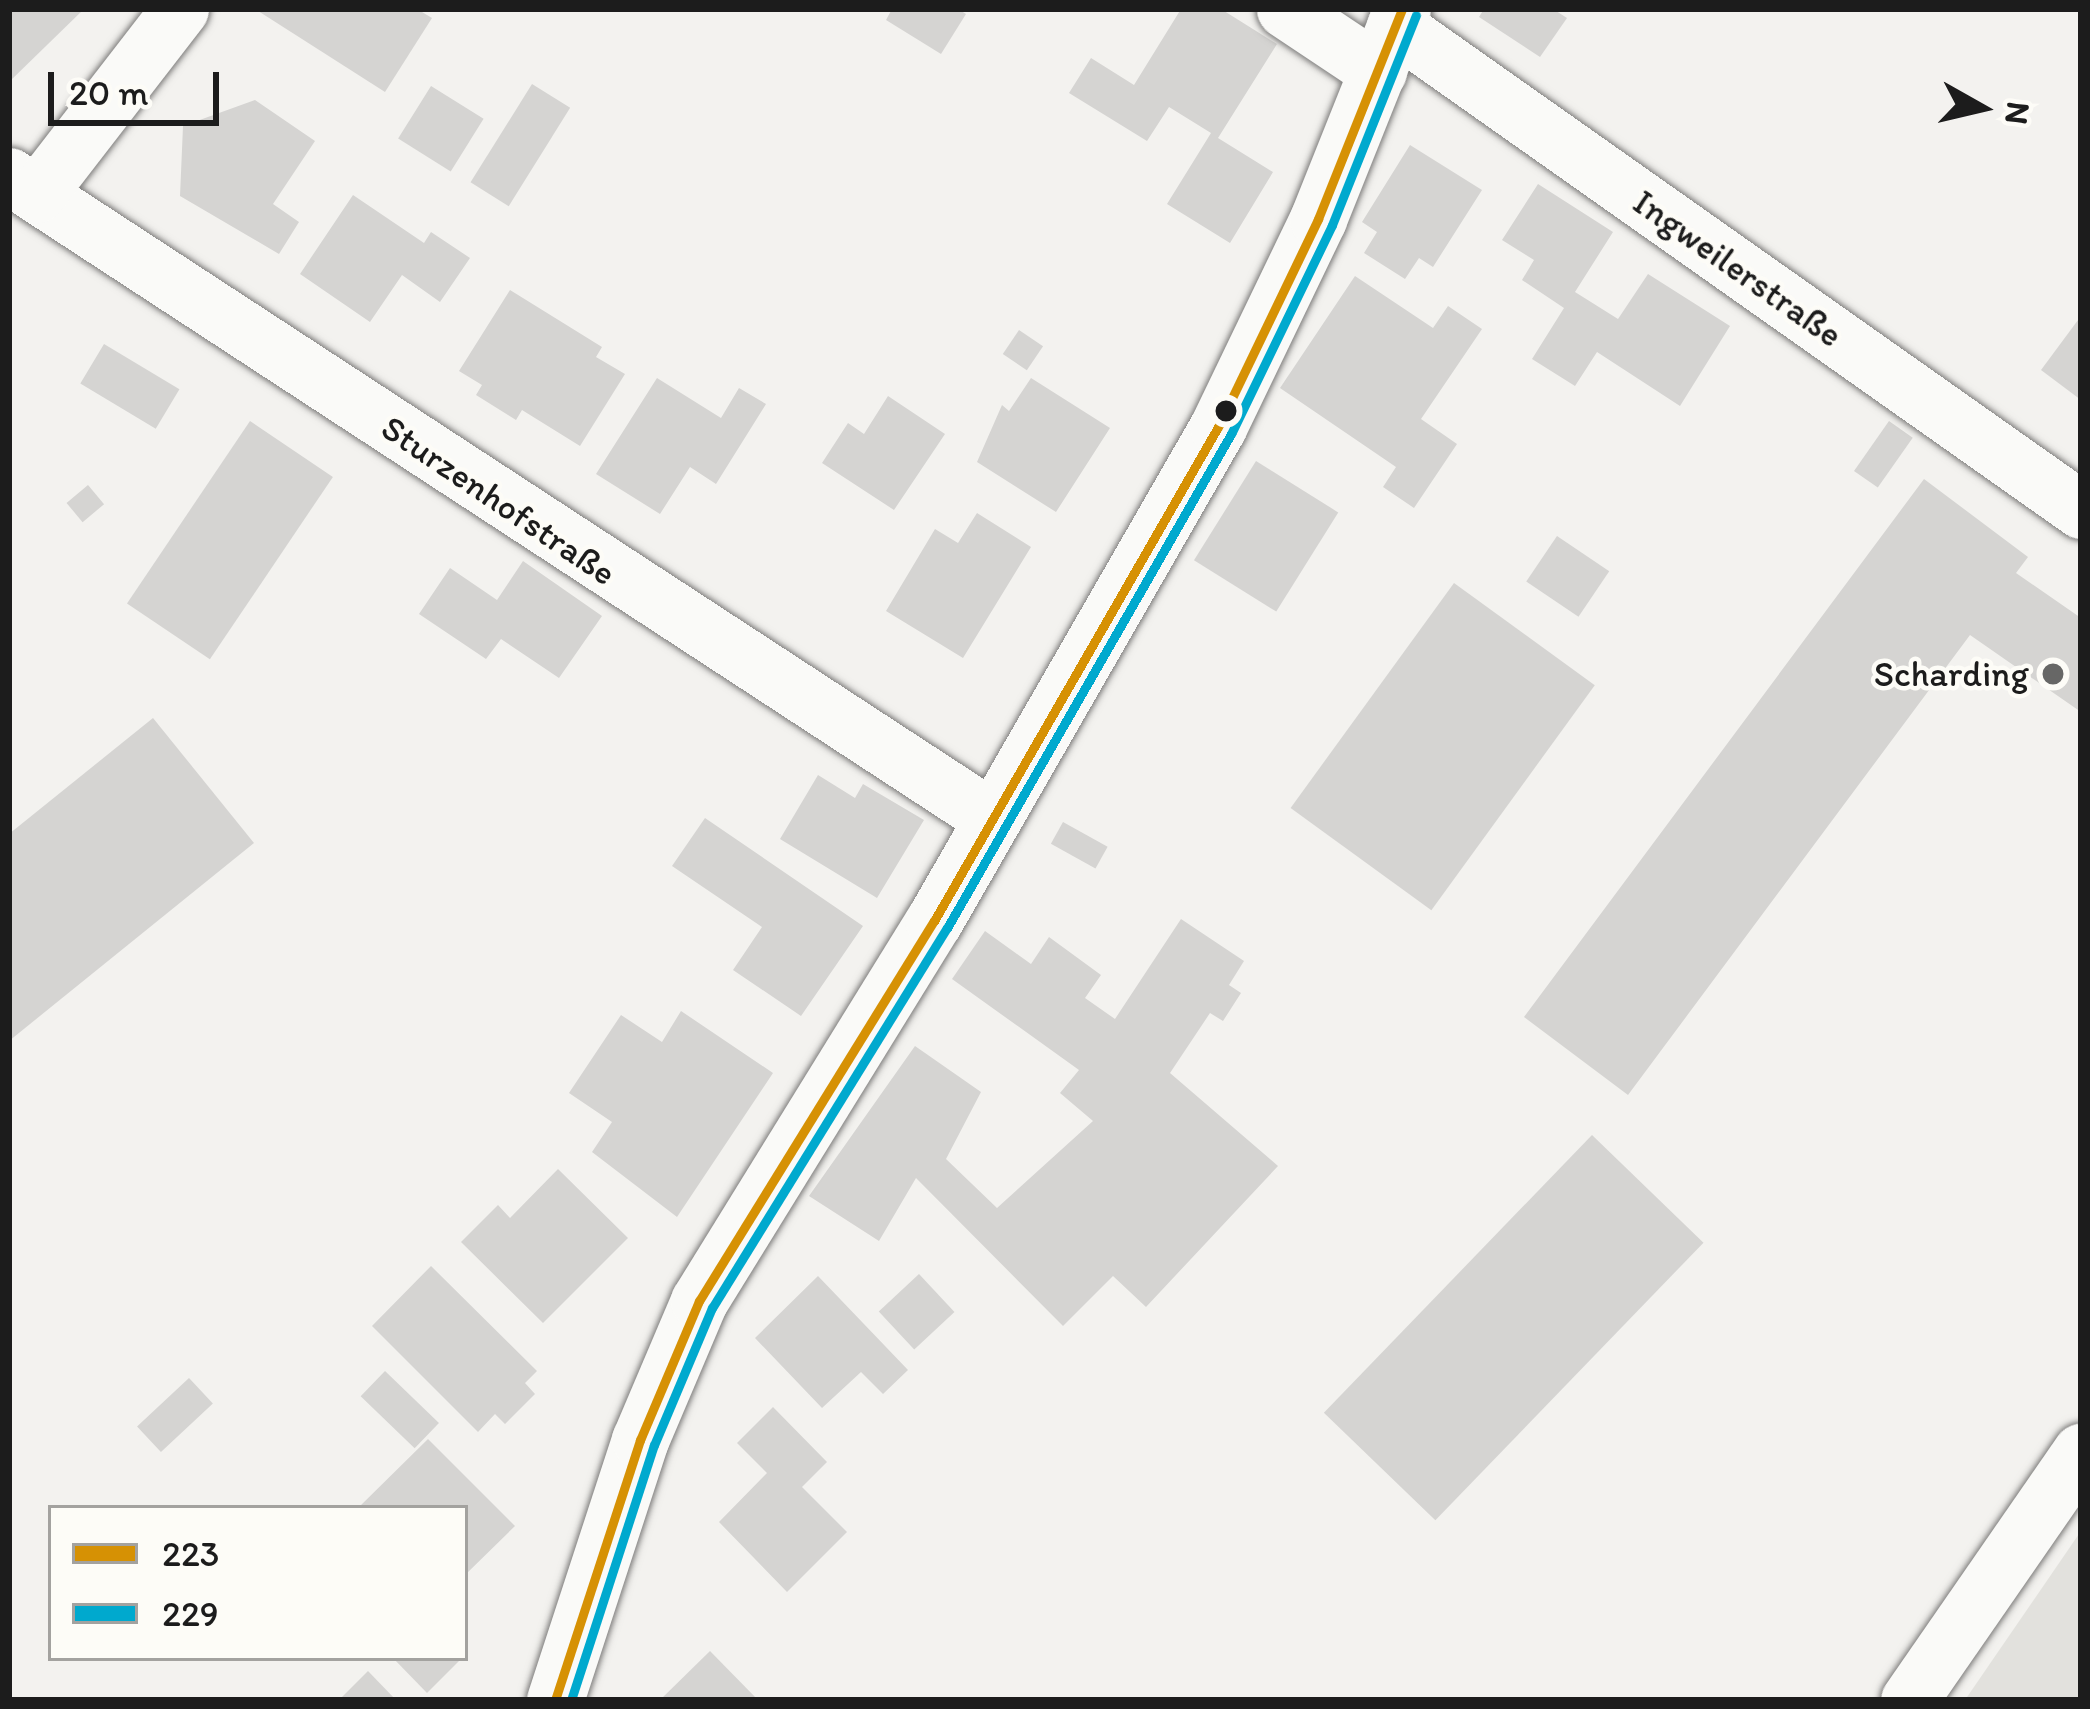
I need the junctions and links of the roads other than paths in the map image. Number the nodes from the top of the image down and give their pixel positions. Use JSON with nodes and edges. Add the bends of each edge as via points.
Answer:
{"nodes":[{"id":1,"x":180,"y":9,"type":"edge"},
{"id":2,"x":1285,"y":9,"type":"edge"},
{"id":3,"x":1392,"y":35,"type":"edge"},
{"id":4,"x":23,"y":185,"type":"edge"},
{"id":5,"x":2081,"y":510,"type":"edge"},
{"id":6,"x":993,"y":819,"type":"junction"},
{"id":7,"x":2081,"y":1452,"type":"edge"},
{"id":8,"x":555,"y":1700,"type":"edge"},
{"id":9,"x":1909,"y":1700,"type":"edge"}],
"edges":[{"from":1,"to":4,"type":"street"},
{"from":2,"to":3,"type":"street","name":"Ingweilerstraße"},
{"from":3,"to":5,"type":"street","name":"Ingweilerstraße"},
{"from":3,"to":6,"type":"street","via":[[1218,427]]},
{"from":4,"to":6,"type":"street","name":"Sturzenhofstraße"},
{"from":6,"to":8,"type":"street","via":[[699,1301],[640,1440]]},
{"from":7,"to":9,"type":"street"}]}
